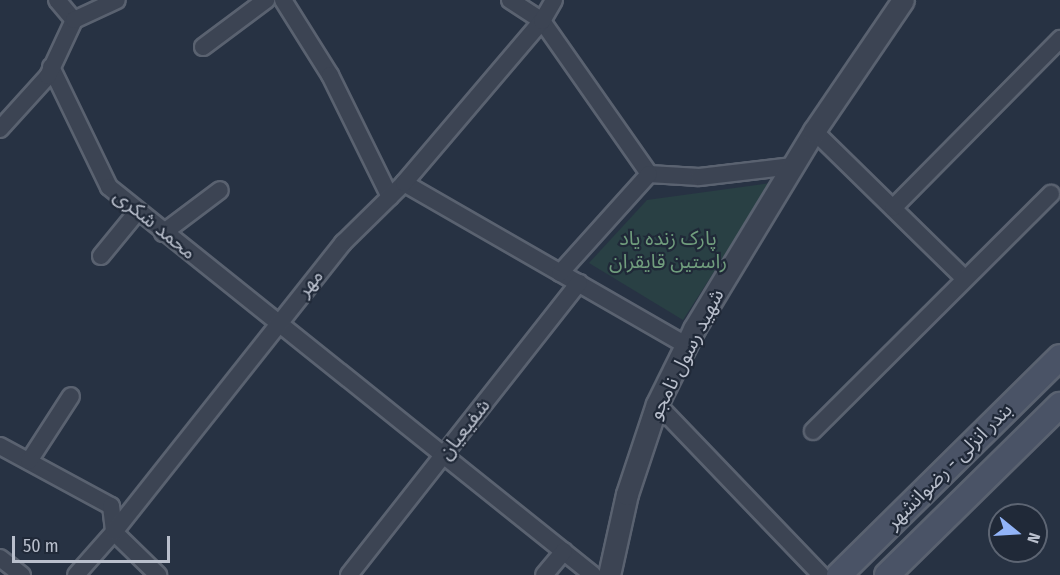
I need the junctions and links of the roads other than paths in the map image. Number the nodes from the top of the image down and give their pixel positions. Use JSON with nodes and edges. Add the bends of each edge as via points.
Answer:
{"nodes":[{"id":1,"x":57,"y":0,"type":"edge"},
{"id":2,"x":117,"y":0,"type":"edge"},
{"id":3,"x":266,"y":0,"type":"edge"},
{"id":4,"x":283,"y":0,"type":"edge"},
{"id":5,"x":510,"y":0,"type":"edge"},
{"id":6,"x":555,"y":0,"type":"edge"},
{"id":7,"x":903,"y":0,"type":"edge"},
{"id":8,"x":74,"y":20,"type":"junction"},
{"id":9,"x":542,"y":21,"type":"junction"},
{"id":10,"x":1060,"y":39,"type":"edge"},
{"id":11,"x":203,"y":47,"type":"dead end"},
{"id":12,"x":51,"y":67,"type":"junction"},
{"id":13,"x":0,"y":129,"type":"edge"},
{"id":14,"x":814,"y":131,"type":"junction"},
{"id":15,"x":793,"y":166,"type":"junction"},
{"id":16,"x":649,"y":174,"type":"junction"},
{"id":17,"x":404,"y":183,"type":"junction"},
{"id":18,"x":220,"y":190,"type":"dead end"},
{"id":19,"x":1051,"y":194,"type":"dead end"},
{"id":20,"x":390,"y":197,"type":"junction"},
{"id":21,"x":892,"y":208,"type":"junction"},
{"id":22,"x":138,"y":211,"type":"junction"},
{"id":23,"x":163,"y":233,"type":"junction"},
{"id":24,"x":101,"y":256,"type":"dead end"},
{"id":25,"x":560,"y":273,"type":"junction"},
{"id":26,"x":964,"y":278,"type":"junction"},
{"id":27,"x":579,"y":283,"type":"junction"},
{"id":28,"x":278,"y":321,"type":"junction"},
{"id":29,"x":686,"y":345,"type":"junction"},
{"id":30,"x":1060,"y":357,"type":"edge"},
{"id":31,"x":71,"y":396,"type":"dead end"},
{"id":32,"x":657,"y":404,"type":"junction"},
{"id":33,"x":1060,"y":405,"type":"edge"},
{"id":34,"x":813,"y":430,"type":"dead end"},
{"id":35,"x":0,"y":446,"type":"edge"},
{"id":36,"x":444,"y":454,"type":"junction"},
{"id":37,"x":29,"y":461,"type":"junction"},
{"id":38,"x":114,"y":532,"type":"junction"},
{"id":39,"x":564,"y":551,"type":"junction"},
{"id":40,"x":0,"y":558,"type":"edge"},
{"id":41,"x":22,"y":575,"type":"edge"},
{"id":42,"x":76,"y":575,"type":"edge"},
{"id":43,"x":158,"y":575,"type":"edge"},
{"id":44,"x":349,"y":575,"type":"edge"},
{"id":45,"x":544,"y":575,"type":"edge"},
{"id":46,"x":593,"y":575,"type":"edge"},
{"id":47,"x":609,"y":575,"type":"edge"},
{"id":48,"x":821,"y":575,"type":"edge"},
{"id":49,"x":839,"y":575,"type":"edge"},
{"id":50,"x":887,"y":575,"type":"edge"}],
"edges":[{"from":1,"to":8,"type":"street"},
{"from":2,"to":8,"type":"street"},
{"from":3,"to":11,"type":"street"},
{"from":4,"to":20,"type":"street","via":[[330,75]]},
{"from":5,"to":9,"type":"street"},
{"from":6,"to":9,"type":"street","name":"مهر"},
{"from":7,"to":14,"type":"street","name":"شهید رسول نامجو"},
{"from":8,"to":12,"type":"street"},
{"from":9,"to":16,"type":"street"},
{"from":9,"to":17,"type":"street","name":"مهر"},
{"from":10,"to":21,"type":"street"},
{"from":12,"to":13,"type":"street","via":[[48,76]]},
{"from":12,"to":22,"type":"street","name":"محمد شکری","via":[[109,187]]},
{"from":14,"to":15,"type":"street","name":"شهید رسول نامجو"},
{"from":14,"to":21,"type":"street"},
{"from":15,"to":16,"type":"street","via":[[699,177]]},
{"from":15,"to":29,"type":"street","name":"شهید رسول نامجو"},
{"from":16,"to":25,"type":"street"},
{"from":17,"to":20,"type":"street","name":"مهر"},
{"from":17,"to":25,"type":"street"},
{"from":18,"to":23,"type":"street"},
{"from":19,"to":26,"type":"street"},
{"from":20,"to":28,"type":"street","name":"مهر","via":[[343,243]]},
{"from":21,"to":26,"type":"street"},
{"from":22,"to":23,"type":"street","name":"محمد شکری"},
{"from":22,"to":24,"type":"street"},
{"from":23,"to":28,"type":"street","name":"محمد شکری"},
{"from":25,"to":27,"type":"street"},
{"from":26,"to":34,"type":"street"},
{"from":27,"to":29,"type":"street"},
{"from":27,"to":36,"type":"street","name":"شفیعیان"},
{"from":28,"to":36,"type":"street","name":"محمد شکری"},
{"from":28,"to":38,"type":"street","name":"مهر"},
{"from":29,"to":32,"type":"street","name":"شهید رسول نامجو"},
{"from":30,"to":49,"type":"main road","name":"بندر انزلی - رضوانشهر"},
{"from":31,"to":37,"type":"street"},
{"from":32,"to":47,"type":"street","name":"شهید رسول نامجو","via":[[627,494]]},
{"from":32,"to":48,"type":"street"},
{"from":33,"to":50,"type":"main road","name":"بندر انزلی - رضوانشهر"},
{"from":35,"to":37,"type":"street"},
{"from":36,"to":39,"type":"street","name":"محمد شکری"},
{"from":36,"to":44,"type":"street","name":"شفیعیان"},
{"from":37,"to":38,"type":"street","via":[[111,506]]},
{"from":38,"to":42,"type":"street","name":"مهر"},
{"from":38,"to":43,"type":"street"},
{"from":39,"to":45,"type":"street"},
{"from":39,"to":46,"type":"street","name":"محمد شکری"},
{"from":40,"to":41,"type":"street"}]}
